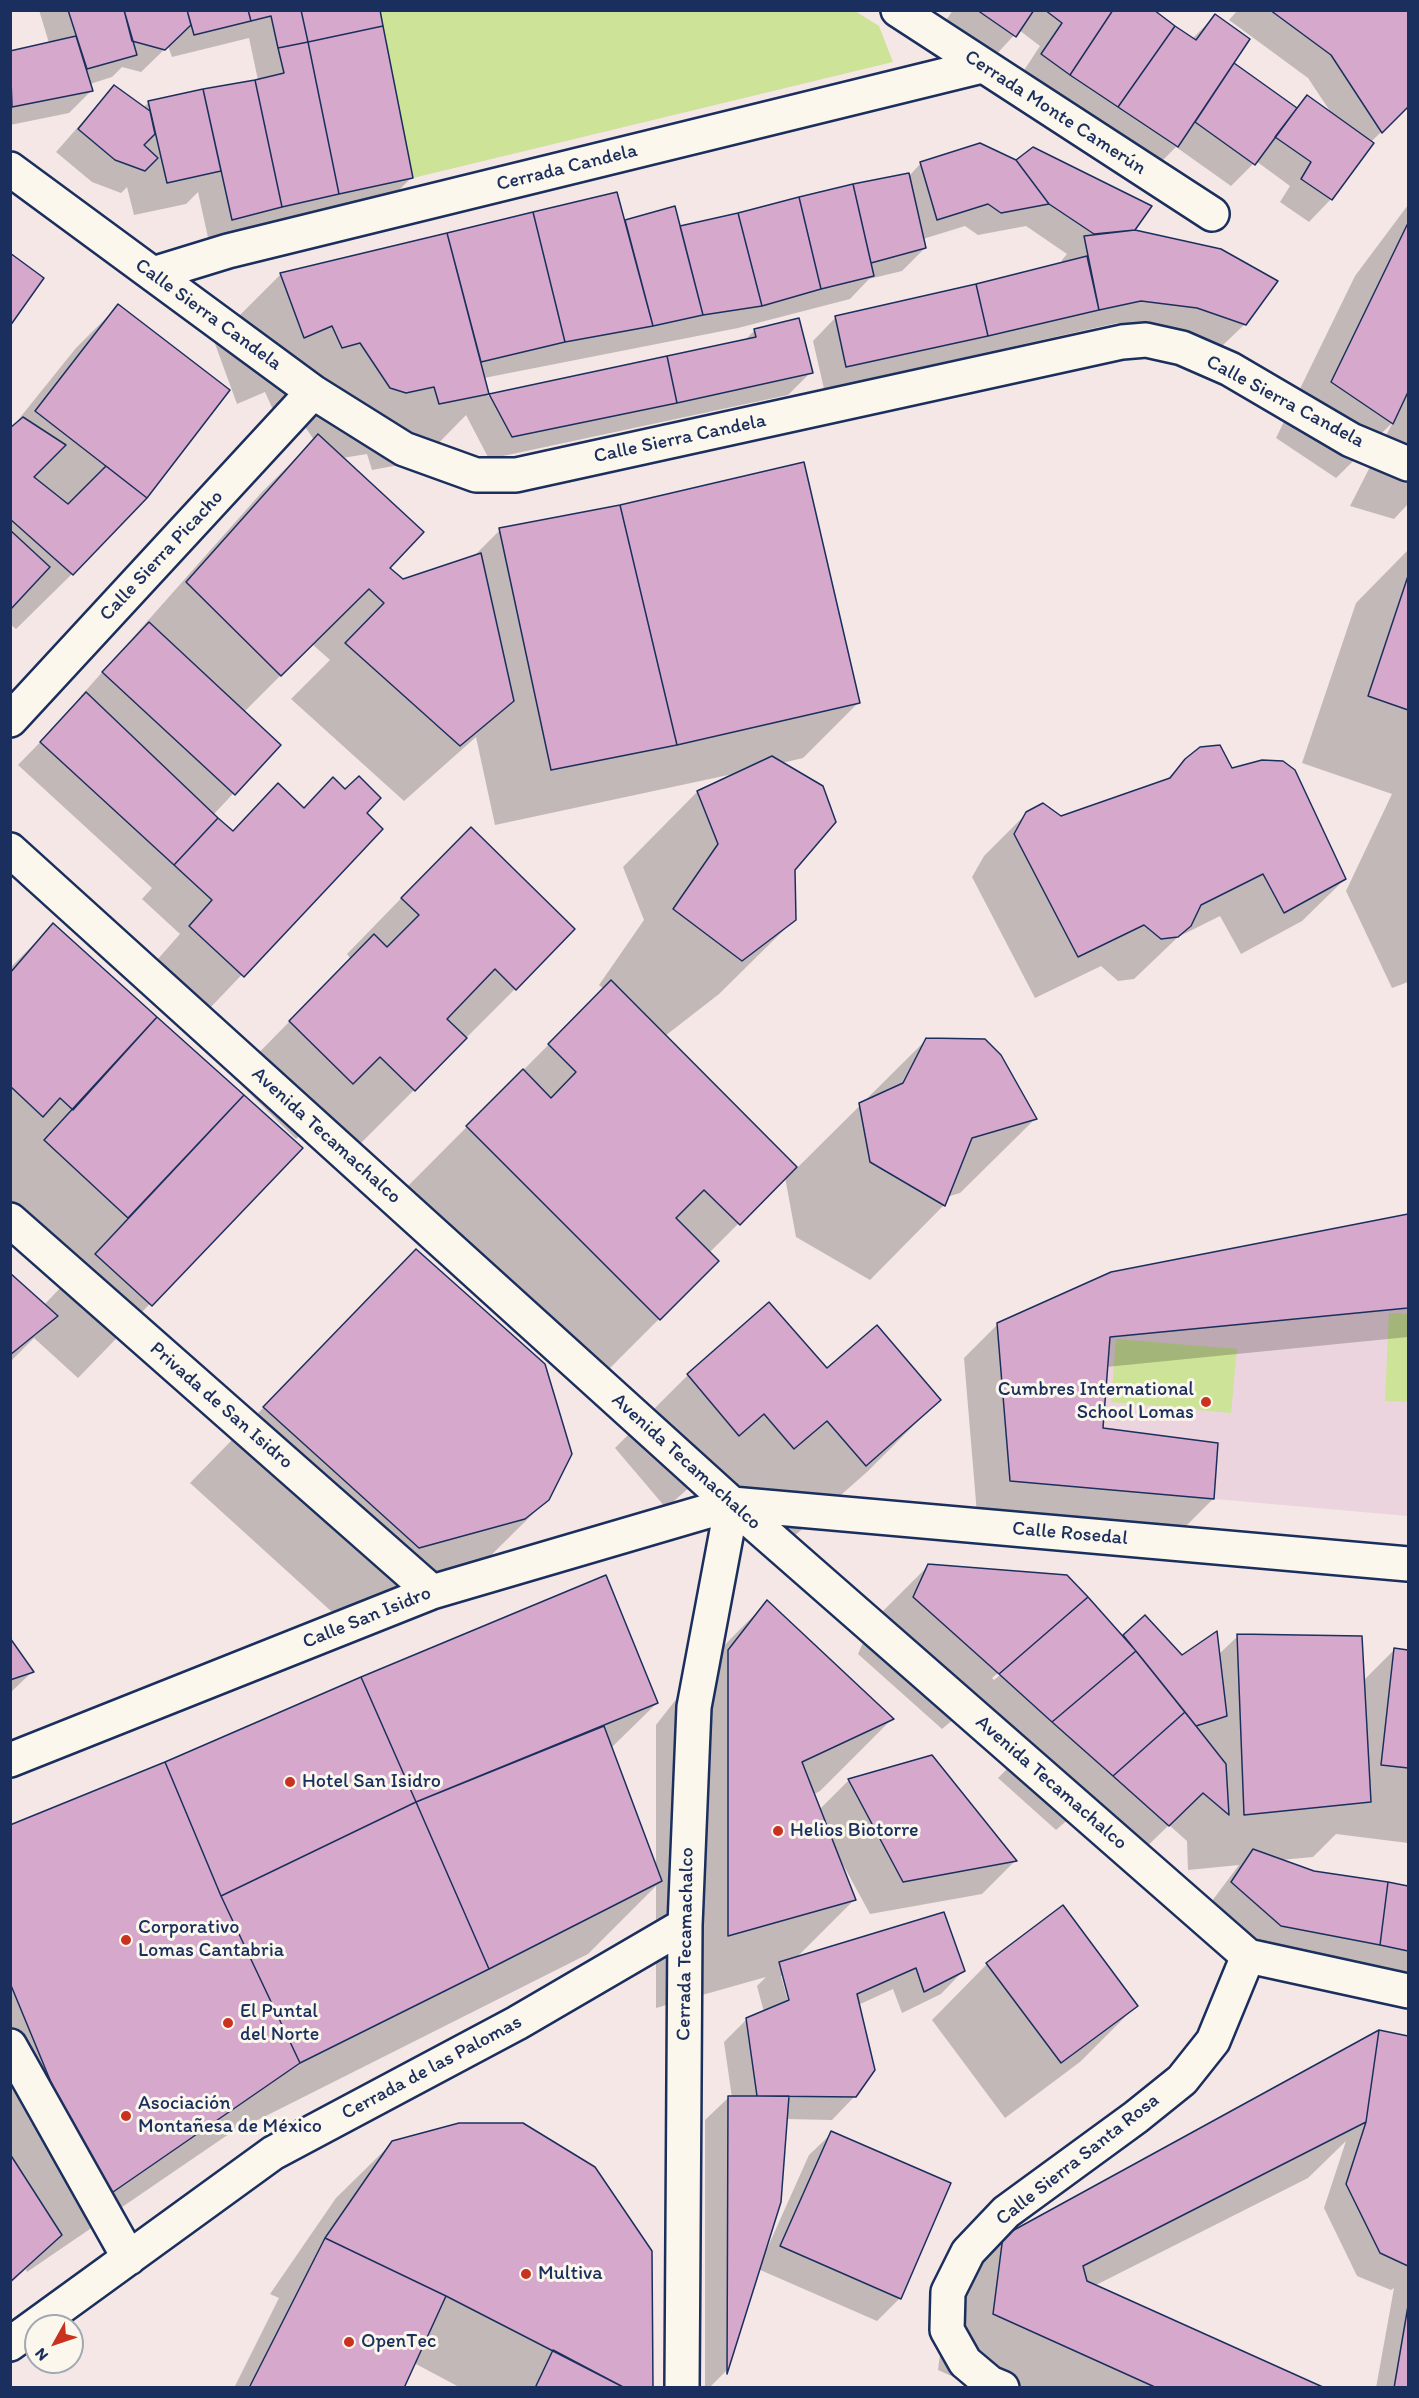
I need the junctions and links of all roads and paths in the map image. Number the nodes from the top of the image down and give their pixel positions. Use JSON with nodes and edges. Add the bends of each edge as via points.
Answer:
{"nodes":[{"id":1,"x":898,"y":10,"type":"edge"},
{"id":2,"x":982,"y":66,"type":"junction"},
{"id":3,"x":10,"y":169,"type":"edge"},
{"id":4,"x":1212,"y":214,"type":"dead end"},
{"id":5,"x":153,"y":274,"type":"junction"},
{"id":6,"x":313,"y":392,"type":"junction"},
{"id":7,"x":1408,"y":464,"type":"edge"},
{"id":8,"x":10,"y":720,"type":"edge"},
{"id":9,"x":10,"y":850,"type":"edge"},
{"id":10,"x":10,"y":1220,"type":"edge"},
{"id":11,"x":732,"y":1504,"type":"junction"},
{"id":12,"x":1408,"y":1564,"type":"edge"},
{"id":13,"x":432,"y":1592,"type":"junction"},
{"id":14,"x":10,"y":1760,"type":"edge"},
{"id":15,"x":685,"y":1925,"type":"junction"},
{"id":16,"x":1248,"y":1956,"type":"junction"},
{"id":17,"x":1408,"y":1990,"type":"edge"},
{"id":18,"x":10,"y":2046,"type":"edge"},
{"id":19,"x":129,"y":2258,"type":"junction"},
{"id":20,"x":10,"y":2344,"type":"edge"},
{"id":21,"x":682,"y":2388,"type":"edge"},
{"id":22,"x":1002,"y":2388,"type":"edge"}],
"edges":[{"from":1,"to":2,"type":"street","name":"Cerrada Monte Camerún"},
{"from":2,"to":4,"type":"street","name":"Cerrada Monte Camerún"},
{"from":2,"to":5,"type":"street","name":"Cerrada Candela","via":[[228,251]]},
{"from":3,"to":5,"type":"street","name":"Calle Sierra Candela"},
{"from":5,"to":6,"type":"street","name":"Calle Sierra Candela"},
{"from":6,"to":7,"type":"street","name":"Calle Sierra Candela","via":[[404,449],[476,475],[516,475],[1122,342],[1146,340],[1182,348],[1230,369],[1351,440]]},
{"from":6,"to":8,"type":"street","name":"Calle Sierra Picacho"},
{"from":9,"to":11,"type":"street","name":"Avenida Tecamachalco"},
{"from":10,"to":13,"type":"street","name":"Privada de San Isidro"},
{"from":11,"to":12,"type":"street","name":"Calle Rosedal"},
{"from":11,"to":13,"type":"street","name":"Calle San Isidro"},
{"from":11,"to":15,"type":"street","name":"Cerrada Tecamachalco","via":[[694,1707]]},
{"from":11,"to":16,"type":"street","name":"Avenida Tecamachalco"},
{"from":13,"to":14,"type":"street","name":"Calle San Isidro"},
{"from":15,"to":19,"type":"street","name":"Cerrada de las Palomas","via":[[516,2023],[273,2153]]},
{"from":15,"to":21,"type":"street","name":"Cerrada Tecamachalco"},
{"from":16,"to":17,"type":"street","name":"Avenida Tecamachalco"},
{"from":16,"to":22,"type":"street","name":"Calle Sierra Santa Rosa","via":[[1214,2041],[1182,2080],[1006,2212],[968,2252],[948,2292],[947,2330],[965,2362]]},
{"from":18,"to":19,"type":"street"},
{"from":19,"to":20,"type":"street","name":"Cerrada de las Palomas"}]}
